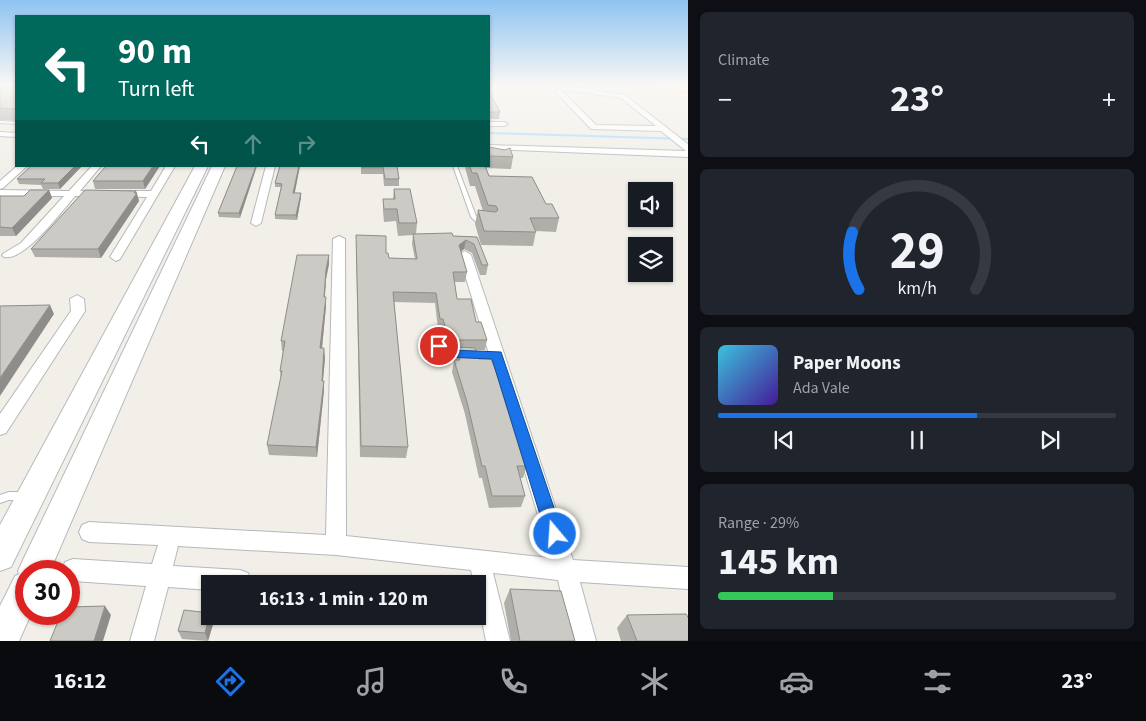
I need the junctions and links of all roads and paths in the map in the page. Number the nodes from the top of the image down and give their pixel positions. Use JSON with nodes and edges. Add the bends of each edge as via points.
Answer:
{"nodes":[{"id":1,"x":581,"y":115,"type":"edge"},
{"id":2,"x":646,"y":115,"type":"edge"},
{"id":3,"x":0,"y":122,"type":"edge"},
{"id":4,"x":15,"y":123,"type":"edge"},
{"id":5,"x":490,"y":124,"type":"edge"},
{"id":6,"x":504,"y":124,"type":"dead end"},
{"id":7,"x":663,"y":129,"type":"junction"},
{"id":8,"x":0,"y":130,"type":"edge"},
{"id":9,"x":15,"y":131,"type":"edge"},
{"id":10,"x":0,"y":134,"type":"edge"},
{"id":11,"x":15,"y":135,"type":"edge"},
{"id":12,"x":490,"y":146,"type":"edge"},
{"id":13,"x":688,"y":152,"type":"edge"},
{"id":14,"x":22,"y":167,"type":"edge"},
{"id":15,"x":96,"y":167,"type":"edge"},
{"id":16,"x":169,"y":167,"type":"edge"},
{"id":17,"x":201,"y":167,"type":"edge"},
{"id":18,"x":219,"y":167,"type":"edge"},
{"id":19,"x":271,"y":167,"type":"edge"},
{"id":20,"x":455,"y":167,"type":"edge"},
{"id":21,"x":0,"y":186,"type":"edge"},
{"id":22,"x":0,"y":193,"type":"edge"},
{"id":23,"x":72,"y":193,"type":"junction"},
{"id":24,"x":153,"y":194,"type":"junction"},
{"id":25,"x":491,"y":222,"type":"edge"},
{"id":26,"x":256,"y":223,"type":"dead end"},
{"id":27,"x":339,"y":239,"type":"dead end"},
{"id":28,"x":8,"y":255,"type":"dead end"},
{"id":29,"x":465,"y":255,"type":"dead end"},
{"id":30,"x":116,"y":257,"type":"dead end"},
{"id":31,"x":77,"y":299,"type":"dead end"},
{"id":32,"x":439,"y":346,"type":"dead end"},
{"id":33,"x":497,"y":355,"type":"junction"},
{"id":34,"x":0,"y":428,"type":"edge"},
{"id":35,"x":30,"y":496,"type":"junction"},
{"id":36,"x":0,"y":499,"type":"edge"},
{"id":37,"x":89,"y":532,"type":"dead end"},
{"id":38,"x":170,"y":538,"type":"junction"},
{"id":39,"x":336,"y":546,"type":"junction"},
{"id":40,"x":0,"y":556,"type":"edge"},
{"id":41,"x":39,"y":560,"type":"edge"},
{"id":42,"x":480,"y":562,"type":"junction"},
{"id":43,"x":80,"y":570,"type":"edge"},
{"id":44,"x":566,"y":570,"type":"junction"},
{"id":45,"x":160,"y":576,"type":"junction"},
{"id":46,"x":688,"y":578,"type":"edge"},
{"id":47,"x":201,"y":579,"type":"edge"},
{"id":48,"x":15,"y":611,"type":"edge"},
{"id":49,"x":1,"y":641,"type":"edge"},
{"id":50,"x":142,"y":641,"type":"edge"},
{"id":51,"x":498,"y":641,"type":"edge"},
{"id":52,"x":584,"y":641,"type":"edge"}],
"edges":[{"from":1,"to":7,"type":"street","via":[[594,128]]},
{"from":2,"to":7,"type":"street"},
{"from":3,"to":4,"type":"lane"},
{"from":5,"to":6,"type":"street"},
{"from":7,"to":13,"type":"street"},
{"from":8,"to":9,"type":"street"},
{"from":10,"to":11,"type":"street"},
{"from":12,"to":13,"type":"street"},
{"from":14,"to":21,"type":"street"},
{"from":15,"to":23,"type":"street"},
{"from":16,"to":24,"type":"street"},
{"from":17,"to":35,"type":"street"},
{"from":18,"to":41,"type":"street"},
{"from":19,"to":26,"type":"street"},
{"from":20,"to":25,"type":"lane","via":[[474,218]]},
{"from":22,"to":23,"type":"street"},
{"from":23,"to":24,"type":"street"},
{"from":23,"to":28,"type":"street","via":[[25,245]]},
{"from":24,"to":30,"type":"street"},
{"from":27,"to":39,"type":"street"},
{"from":29,"to":33,"type":"street"},
{"from":31,"to":34,"type":"street","via":[[78,311]]},
{"from":32,"to":33,"type":"lane","via":[[448,354]]},
{"from":33,"to":44,"type":"street"},
{"from":35,"to":36,"type":"lane"},
{"from":35,"to":40,"type":"street"},
{"from":37,"to":38,"type":"street"},
{"from":38,"to":39,"type":"street"},
{"from":38,"to":45,"type":"street"},
{"from":39,"to":42,"type":"street"},
{"from":42,"to":44,"type":"street"},
{"from":42,"to":51,"type":"street"},
{"from":43,"to":45,"type":"street"},
{"from":44,"to":46,"type":"street"},
{"from":44,"to":52,"type":"street"},
{"from":45,"to":47,"type":"street"},
{"from":45,"to":50,"type":"street"},
{"from":48,"to":49,"type":"street"}]}
